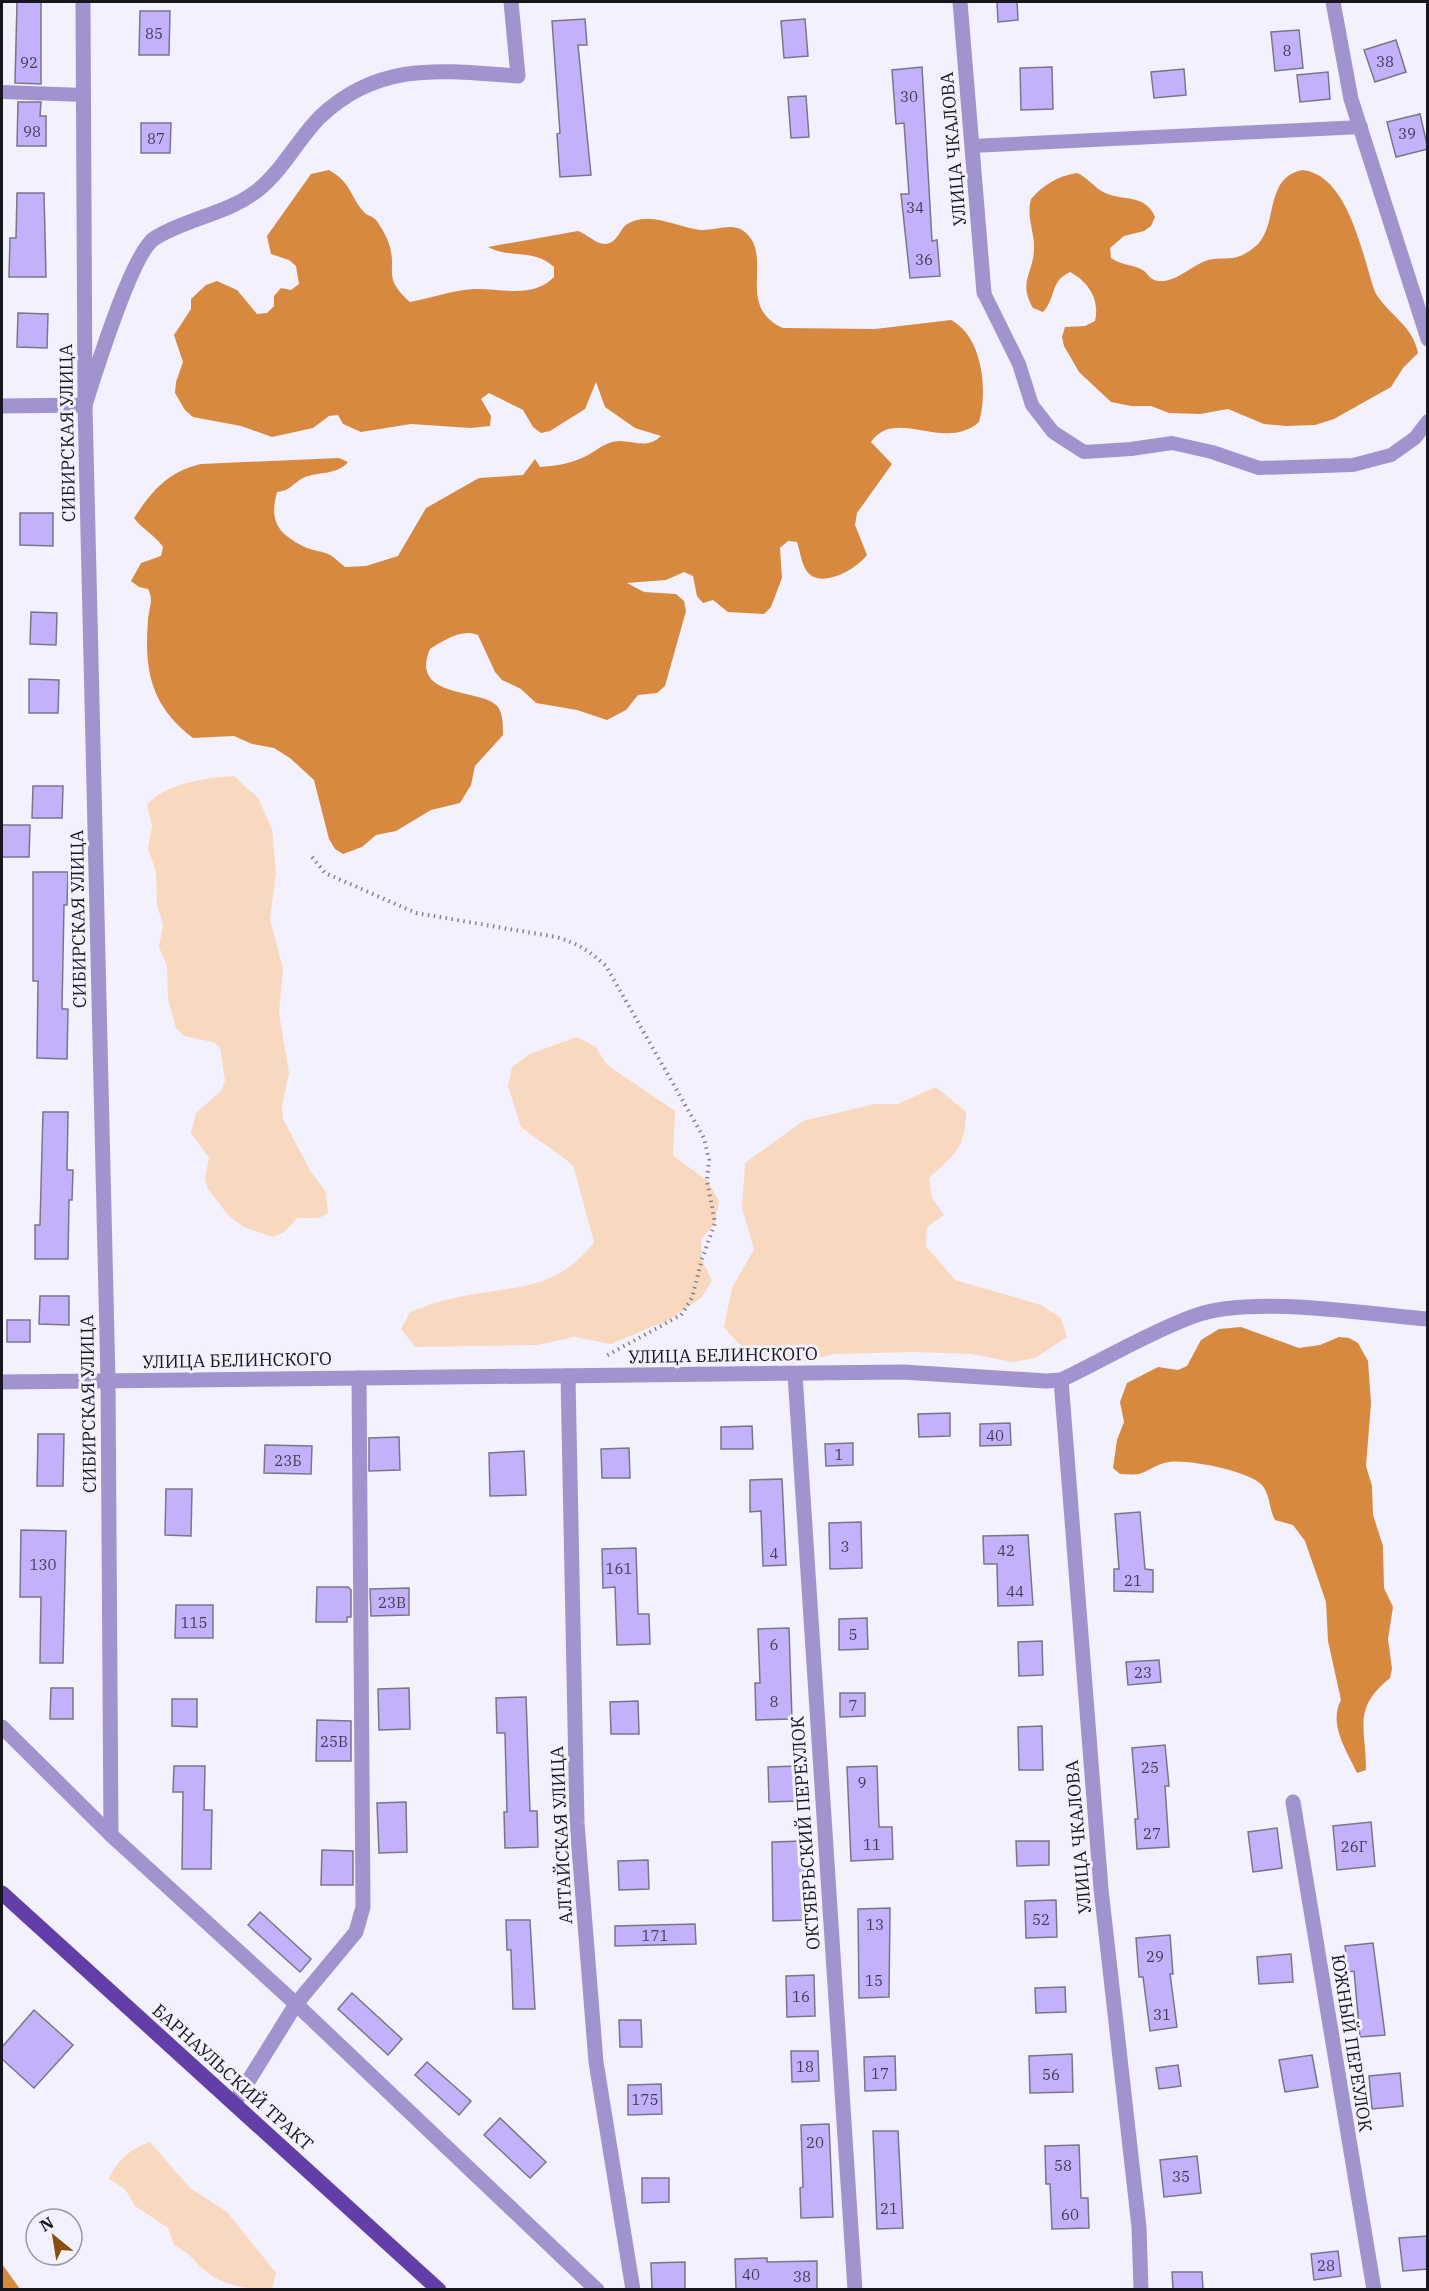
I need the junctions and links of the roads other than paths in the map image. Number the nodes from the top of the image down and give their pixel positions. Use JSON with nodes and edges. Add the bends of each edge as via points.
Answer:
{"nodes":[{"id":1,"x":83,"y":2,"type":"edge"},
{"id":2,"x":511,"y":2,"type":"edge"},
{"id":3,"x":960,"y":2,"type":"edge"},
{"id":4,"x":1333,"y":2,"type":"edge"},
{"id":5,"x":2,"y":92,"type":"edge"},
{"id":6,"x":84,"y":95,"type":"junction"},
{"id":7,"x":1361,"y":126,"type":"junction"},
{"id":8,"x":972,"y":146,"type":"junction"},
{"id":9,"x":984,"y":293,"type":"joint"},
{"id":10,"x":1428,"y":339,"type":"edge"},
{"id":11,"x":85,"y":405,"type":"junction"},
{"id":12,"x":2,"y":406,"type":"edge"},
{"id":13,"x":1428,"y":421,"type":"edge"},
{"id":14,"x":1428,"y":1320,"type":"edge"},
{"id":15,"x":795,"y":1374,"type":"junction"},
{"id":16,"x":568,"y":1376,"type":"junction"},
{"id":17,"x":359,"y":1378,"type":"junction"},
{"id":18,"x":1061,"y":1380,"type":"junction"},
{"id":19,"x":108,"y":1381,"type":"junction"},
{"id":20,"x":2,"y":1382,"type":"edge"},
{"id":21,"x":2,"y":1727,"type":"edge"},
{"id":22,"x":1293,"y":1802,"type":"dead end"},
{"id":23,"x":111,"y":1835,"type":"junction"},
{"id":24,"x":2,"y":1893,"type":"edge"},
{"id":25,"x":296,"y":2004,"type":"junction"},
{"id":26,"x":234,"y":2104,"type":"junction"},
{"id":27,"x":439,"y":2289,"type":"edge"},
{"id":28,"x":597,"y":2289,"type":"edge"},
{"id":29,"x":633,"y":2289,"type":"edge"},
{"id":30,"x":855,"y":2289,"type":"edge"},
{"id":31,"x":1141,"y":2289,"type":"edge"},
{"id":32,"x":1374,"y":2289,"type":"edge"}],
"edges":[{"from":1,"to":6,"type":"street","name":"СИБИРСКАЯ УЛИЦА"},
{"from":2,"to":11,"type":"street","via":[[518,76],[429,70],[394,75],[358,89],[320,117],[258,190],[218,212],[153,238],[133,270]]},
{"from":3,"to":8,"type":"street","name":"УЛИЦА ЧКАЛОВА"},
{"from":4,"to":7,"type":"street","via":[[1351,99]]},
{"from":5,"to":6,"type":"lane"},
{"from":6,"to":11,"type":"street","name":"СИБИРСКАЯ УЛИЦА"},
{"from":7,"to":8,"type":"lane"},
{"from":7,"to":10,"type":"street"},
{"from":8,"to":9,"type":"street","name":"УЛИЦА ЧКАЛОВА"},
{"from":9,"to":13,"type":"lane","via":[[1019,364],[1032,405],[1053,432],[1084,452],[1172,443],[1259,468],[1353,465],[1391,455],[1415,438]]},
{"from":11,"to":12,"type":"street"},
{"from":11,"to":19,"type":"street","name":"СИБИРСКАЯ УЛИЦА"},
{"from":14,"to":18,"type":"street","name":"УЛИЦА БЕЛИНСКОГО","via":[[1275,1307],[1222,1310],[1195,1315]]},
{"from":15,"to":16,"type":"street","name":"УЛИЦА БЕЛИНСКОГО"},
{"from":15,"to":18,"type":"street","name":"УЛИЦА БЕЛИНСКОГО","via":[[903,1372]]},
{"from":15,"to":30,"type":"street","name":"ОКТЯБРЬСКИЙ ПЕРЕУЛОК"},
{"from":16,"to":17,"type":"street","name":"УЛИЦА БЕЛИНСКОГО"},
{"from":16,"to":29,"type":"street","name":"АЛТАЙСКАЯ УЛИЦА","via":[[577,1823],[596,2062]]},
{"from":17,"to":19,"type":"street","name":"УЛИЦА БЕЛИНСКОГО"},
{"from":17,"to":25,"type":"street","via":[[363,1907],[356,1932]]},
{"from":18,"to":31,"type":"street","name":"УЛИЦА ЧКАЛОВА","via":[[1101,1889],[1139,2227]]},
{"from":19,"to":20,"type":"street","name":"УЛИЦА БЕЛИНСКОГО"},
{"from":19,"to":23,"type":"street","name":"СИБИРСКАЯ УЛИЦА"},
{"from":21,"to":23,"type":"street"},
{"from":22,"to":32,"type":"street","name":"ЮЖНЫЙ ПЕРЕУЛОК"},
{"from":23,"to":25,"type":"street"},
{"from":24,"to":26,"type":"main road","name":"БАРНАУЛЬСКИЙ ТРАКТ"},
{"from":25,"to":26,"type":"street"},
{"from":25,"to":28,"type":"street"},
{"from":26,"to":27,"type":"main road","name":"БАРНАУЛЬСКИЙ ТРАКТ"}]}
